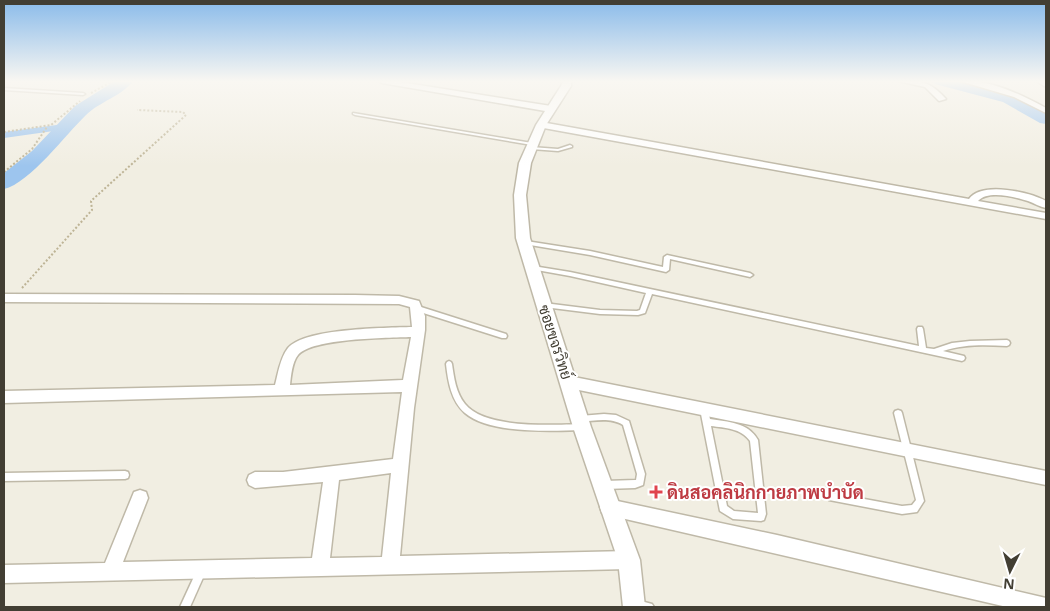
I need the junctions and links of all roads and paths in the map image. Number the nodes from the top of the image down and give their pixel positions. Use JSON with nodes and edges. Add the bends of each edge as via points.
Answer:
{"nodes":[{"id":1,"x":551,"y":109,"type":"edge"},
{"id":2,"x":70,"y":110,"type":"edge"},
{"id":3,"x":137,"y":110,"type":"dead end"},
{"id":4,"x":355,"y":114,"type":"dead end"},
{"id":5,"x":541,"y":125,"type":"junction"},
{"id":6,"x":47,"y":126,"type":"junction"},
{"id":7,"x":4,"y":132,"type":"edge"},
{"id":8,"x":532,"y":146,"type":"junction"},
{"id":9,"x":570,"y":146,"type":"dead end"},
{"id":10,"x":4,"y":172,"type":"edge"},
{"id":11,"x":971,"y":202,"type":"junction"},
{"id":12,"x":1046,"y":205,"type":"edge"},
{"id":13,"x":1045,"y":214,"type":"edge"},
{"id":14,"x":524,"y":243,"type":"junction"},
{"id":15,"x":532,"y":268,"type":"junction"},
{"id":16,"x":750,"y":275,"type":"dead end"},
{"id":17,"x":650,"y":291,"type":"junction"},
{"id":18,"x":8,"y":298,"type":"edge"},
{"id":19,"x":544,"y":305,"type":"junction"},
{"id":20,"x":419,"y":309,"type":"junction"},
{"id":21,"x":920,"y":329,"type":"dead end"},
{"id":22,"x":417,"y":332,"type":"junction"},
{"id":23,"x":504,"y":336,"type":"dead end"},
{"id":24,"x":1007,"y":343,"type":"dead end"},
{"id":25,"x":923,"y":350,"type":"junction"},
{"id":26,"x":934,"y":352,"type":"junction"},
{"id":27,"x":962,"y":358,"type":"dead end"},
{"id":28,"x":449,"y":364,"type":"dead end"},
{"id":29,"x":569,"y":382,"type":"junction"},
{"id":30,"x":408,"y":386,"type":"junction"},
{"id":31,"x":281,"y":391,"type":"junction"},
{"id":32,"x":4,"y":397,"type":"edge"},
{"id":33,"x":898,"y":412,"type":"dead end"},
{"id":34,"x":706,"y":415,"type":"junction"},
{"id":35,"x":581,"y":423,"type":"junction"},
{"id":36,"x":908,"y":449,"type":"junction"},
{"id":37,"x":400,"y":464,"type":"junction"},
{"id":38,"x":332,"y":473,"type":"junction"},
{"id":39,"x":124,"y":475,"type":"dead end"},
{"id":40,"x":4,"y":477,"type":"edge"},
{"id":41,"x":1046,"y":478,"type":"edge"},
{"id":42,"x":255,"y":480,"type":"dead end"},
{"id":43,"x":601,"y":485,"type":"junction"},
{"id":44,"x":832,"y":497,"type":"dead end"},
{"id":45,"x":140,"y":498,"type":"dead end"},
{"id":46,"x":608,"y":507,"type":"junction"},
{"id":47,"x":629,"y":560,"type":"junction"},
{"id":48,"x":390,"y":565,"type":"junction"},
{"id":49,"x":320,"y":567,"type":"junction"},
{"id":50,"x":201,"y":570,"type":"junction"},
{"id":51,"x":110,"y":572,"type":"junction"},
{"id":52,"x":4,"y":574,"type":"edge"},
{"id":53,"x":639,"y":606,"type":"edge"},
{"id":54,"x":185,"y":607,"type":"edge"},
{"id":55,"x":1046,"y":607,"type":"edge"}],
"edges":[{"from":1,"to":5,"type":"street","name":"ซอยขจรวิทย์"},
{"from":2,"to":6,"type":"path","via":[[54,124]]},
{"from":3,"to":18,"type":"path","via":[[183,112],[186,115],[91,202],[92,210]]},
{"from":4,"to":8,"type":"lane"},
{"from":5,"to":8,"type":"street","name":"ซอยขจรวิทย์"},
{"from":5,"to":11,"type":"street"},
{"from":6,"to":7,"type":"path"},
{"from":6,"to":10,"type":"path","via":[[32,149]]},
{"from":8,"to":9,"type":"lane","via":[[558,150]]},
{"from":8,"to":14,"type":"street","name":"ซอยขจรวิทย์","via":[[525,164],[520,195]]},
{"from":11,"to":12,"type":"street","via":[[976,196],[991,192],[1036,199]]},
{"from":11,"to":13,"type":"street"},
{"from":14,"to":15,"type":"street","name":"ซอยขจรวิทย์"},
{"from":14,"to":16,"type":"lane","via":[[590,253],[666,270],[667,257]]},
{"from":15,"to":17,"type":"lane"},
{"from":15,"to":19,"type":"street","name":"ซอยขจรวิทย์"},
{"from":17,"to":19,"type":"lane","via":[[643,311],[638,313]]},
{"from":17,"to":25,"type":"lane"},
{"from":18,"to":20,"type":"street","via":[[355,299],[409,302]]},
{"from":19,"to":29,"type":"street","name":"ซอยขจรวิทย์"},
{"from":20,"to":22,"type":"street"},
{"from":20,"to":23,"type":"lane"},
{"from":21,"to":25,"type":"lane"},
{"from":22,"to":30,"type":"street"},
{"from":22,"to":31,"type":"street","via":[[328,338],[300,345],[291,356]]},
{"from":24,"to":26,"type":"lane","via":[[965,343]]},
{"from":25,"to":26,"type":"lane"},
{"from":26,"to":27,"type":"lane"},
{"from":28,"to":35,"type":"lane","via":[[450,381],[458,400],[468,412],[479,418],[542,428]]},
{"from":29,"to":34,"type":"street"},
{"from":29,"to":35,"type":"street","name":"ซอยขจรวิทย์"},
{"from":30,"to":31,"type":"street"},
{"from":30,"to":37,"type":"street"},
{"from":31,"to":32,"type":"street"},
{"from":33,"to":36,"type":"lane"},
{"from":34,"to":34,"type":"lane","via":[[724,508],[733,515],[761,517],[754,440],[750,433],[739,427]]},
{"from":34,"to":36,"type":"street"},
{"from":35,"to":43,"type":"street","name":"ซอยขจรวิทย์"},
{"from":35,"to":43,"type":"lane","via":[[614,417],[626,423],[641,474],[640,482]]},
{"from":36,"to":41,"type":"street"},
{"from":36,"to":44,"type":"lane","via":[[920,501],[914,509],[902,510]]},
{"from":37,"to":38,"type":"street"},
{"from":37,"to":48,"type":"street"},
{"from":38,"to":42,"type":"street"},
{"from":38,"to":49,"type":"street"},
{"from":39,"to":40,"type":"lane"},
{"from":43,"to":46,"type":"street","name":"ซอยขจรวิทย์"},
{"from":45,"to":51,"type":"street"},
{"from":46,"to":47,"type":"street","name":"ซอยขจรวิทย์"},
{"from":46,"to":55,"type":"street"},
{"from":47,"to":48,"type":"street"},
{"from":47,"to":53,"type":"street","name":"ซอยขจรวิทย์"},
{"from":48,"to":49,"type":"street"},
{"from":49,"to":50,"type":"street"},
{"from":50,"to":51,"type":"street"},
{"from":50,"to":54,"type":"lane"},
{"from":51,"to":52,"type":"street"}]}
